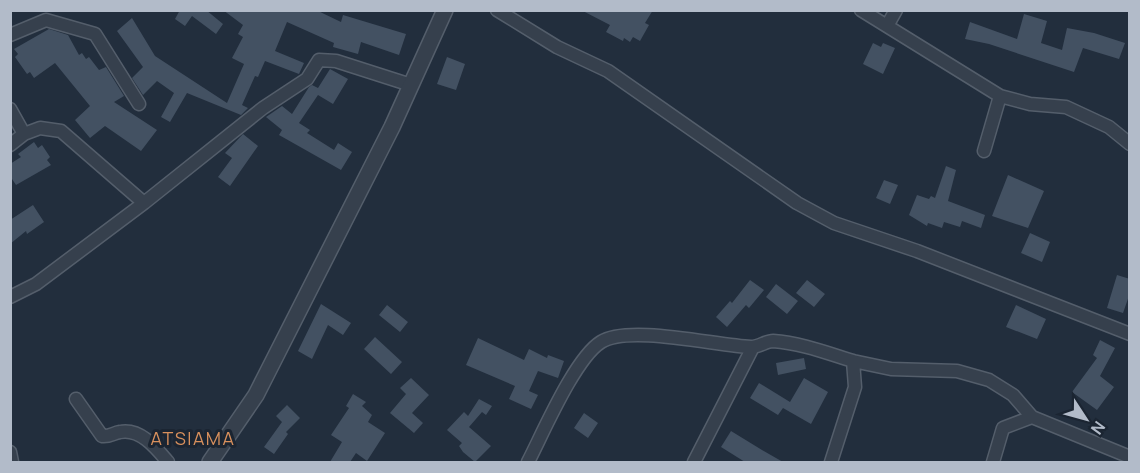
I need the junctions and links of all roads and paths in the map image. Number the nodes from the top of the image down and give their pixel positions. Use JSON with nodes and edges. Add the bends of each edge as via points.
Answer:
{"nodes":[{"id":1,"x":445,"y":10,"type":"edge"},
{"id":2,"x":497,"y":10,"type":"edge"},
{"id":3,"x":861,"y":10,"type":"edge"},
{"id":4,"x":896,"y":10,"type":"edge"},
{"id":5,"x":887,"y":26,"type":"junction"},
{"id":6,"x":10,"y":35,"type":"edge"},
{"id":7,"x":411,"y":85,"type":"junction"},
{"id":8,"x":1000,"y":96,"type":"junction"},
{"id":9,"x":139,"y":104,"type":"dead end"},
{"id":10,"x":10,"y":109,"type":"edge"},
{"id":11,"x":24,"y":134,"type":"junction"},
{"id":12,"x":1130,"y":144,"type":"edge"},
{"id":13,"x":10,"y":145,"type":"edge"},
{"id":14,"x":984,"y":151,"type":"dead end"},
{"id":15,"x":144,"y":203,"type":"junction"},
{"id":16,"x":10,"y":297,"type":"edge"},
{"id":17,"x":1130,"y":334,"type":"edge"},
{"id":18,"x":753,"y":347,"type":"junction"},
{"id":19,"x":853,"y":361,"type":"junction"},
{"id":20,"x":76,"y":399,"type":"dead end"},
{"id":21,"x":1032,"y":417,"type":"junction"},
{"id":22,"x":10,"y":452,"type":"edge"},
{"id":23,"x":1130,"y":457,"type":"edge"},
{"id":24,"x":214,"y":461,"type":"edge"},
{"id":25,"x":836,"y":461,"type":"edge"},
{"id":26,"x":12,"y":462,"type":"edge"},
{"id":27,"x":168,"y":462,"type":"edge"},
{"id":28,"x":528,"y":462,"type":"edge"},
{"id":29,"x":694,"y":462,"type":"edge"},
{"id":30,"x":993,"y":462,"type":"edge"}],
"edges":[{"from":1,"to":7,"type":"street"},
{"from":2,"to":17,"type":"street","via":[[557,47],[608,71],[787,197],[834,223]]},
{"from":3,"to":5,"type":"street"},
{"from":4,"to":5,"type":"street"},
{"from":5,"to":8,"type":"street"},
{"from":6,"to":9,"type":"street","via":[[46,20],[95,34]]},
{"from":7,"to":15,"type":"street","via":[[336,61],[319,60],[307,79],[263,108]]},
{"from":7,"to":24,"type":"street","via":[[256,395]]},
{"from":8,"to":12,"type":"street","via":[[1066,107],[1109,127]]},
{"from":8,"to":14,"type":"street"},
{"from":10,"to":11,"type":"street"},
{"from":11,"to":13,"type":"street"},
{"from":11,"to":15,"type":"street","via":[[40,128],[61,131]]},
{"from":15,"to":16,"type":"street","via":[[36,284]]},
{"from":18,"to":19,"type":"street","via":[[771,341],[813,348]]},
{"from":18,"to":28,"type":"street","via":[[647,336],[603,340],[590,352],[569,386]]},
{"from":18,"to":29,"type":"street"},
{"from":19,"to":21,"type":"street","via":[[891,369],[957,371],[989,380],[1013,395]]},
{"from":19,"to":25,"type":"street","via":[[855,387]]},
{"from":20,"to":27,"type":"street","via":[[102,436],[122,431],[139,434]]},
{"from":21,"to":23,"type":"street"},
{"from":21,"to":30,"type":"street","via":[[1003,428]]},
{"from":22,"to":26,"type":"street"}]}
